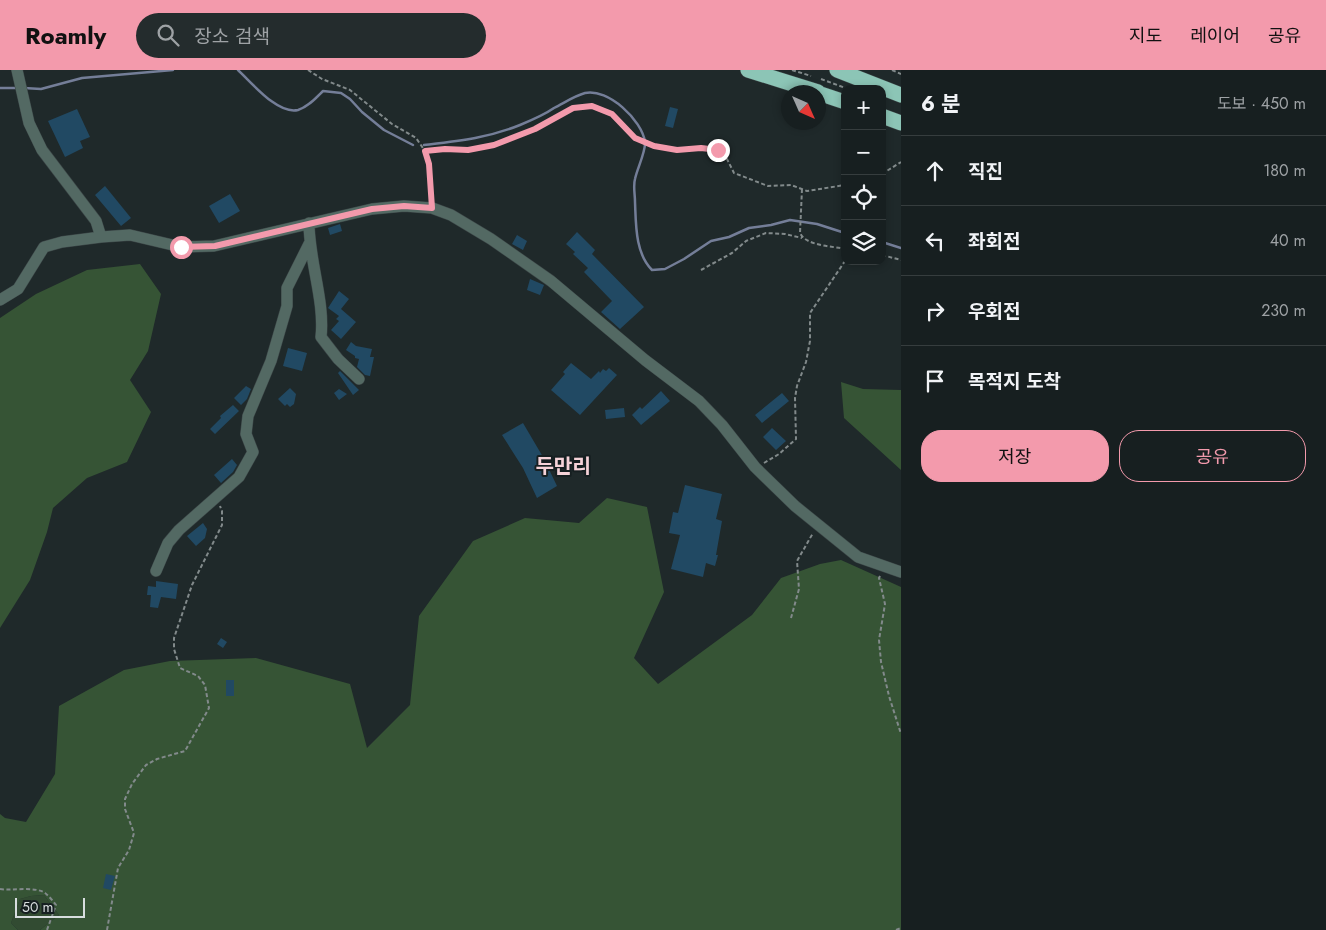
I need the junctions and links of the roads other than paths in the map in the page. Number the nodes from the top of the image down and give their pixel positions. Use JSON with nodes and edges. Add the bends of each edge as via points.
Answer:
{"nodes":[{"id":1,"x":748,"y":70,"type":"edge"},
{"id":2,"x":837,"y":70,"type":"edge"},
{"id":3,"x":19,"y":75,"type":"edge"},
{"id":4,"x":794,"y":85,"type":"edge"},
{"id":5,"x":901,"y":95,"type":"edge"},
{"id":6,"x":826,"y":96,"type":"edge"},
{"id":7,"x":841,"y":101,"type":"edge"},
{"id":8,"x":886,"y":118,"type":"edge"},
{"id":9,"x":901,"y":124,"type":"edge"},
{"id":10,"x":309,"y":223,"type":"junction"},
{"id":11,"x":101,"y":237,"type":"junction"},
{"id":12,"x":309,"y":244,"type":"junction"},
{"id":13,"x":0,"y":300,"type":"edge"},
{"id":14,"x":359,"y":379,"type":"dead end"},
{"id":15,"x":156,"y":571,"type":"dead end"},
{"id":16,"x":901,"y":572,"type":"edge"}],
"edges":[{"from":1,"to":4,"type":"highway"},
{"from":2,"to":5,"type":"highway"},
{"from":3,"to":11,"type":"street","via":[[22,101],[42,150],[96,221]]},
{"from":6,"to":7,"type":"highway"},
{"from":8,"to":9,"type":"highway"},
{"from":10,"to":11,"type":"street","via":[[214,246],[181,247],[130,235]]},
{"from":10,"to":12,"type":"street"},
{"from":10,"to":16,"type":"street","via":[[372,209],[404,206],[432,208],[451,215],[551,281],[644,360],[699,401],[755,467],[795,506],[858,557]]},
{"from":11,"to":13,"type":"street","via":[[44,247],[18,290]]},
{"from":12,"to":14,"type":"street","via":[[323,321],[321,337]]},
{"from":12,"to":15,"type":"street","via":[[287,288],[287,306],[271,361],[248,416],[246,434],[253,452],[239,477],[168,543]]}]}
